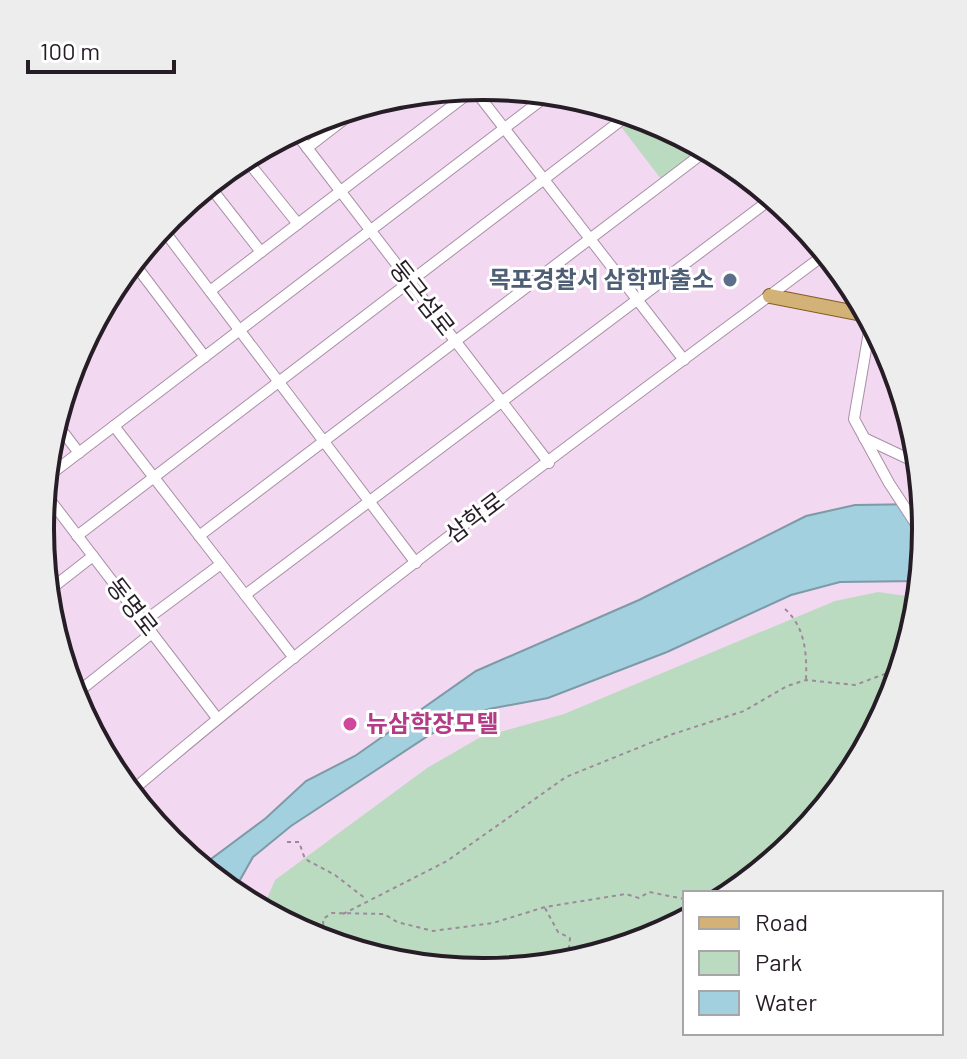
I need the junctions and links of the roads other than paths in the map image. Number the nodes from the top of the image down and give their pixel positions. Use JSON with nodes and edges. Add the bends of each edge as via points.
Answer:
{"nodes":[{"id":1,"x":484,"y":100,"type":"edge"},
{"id":2,"x":458,"y":101,"type":"edge"},
{"id":3,"x":537,"y":104,"type":"edge"},
{"id":4,"x":619,"y":122,"type":"edge"},
{"id":5,"x":334,"y":127,"type":"edge"},
{"id":6,"x":505,"y":129,"type":"junction"},
{"id":7,"x":302,"y":141,"type":"edge"},
{"id":8,"x":307,"y":148,"type":"junction"},
{"id":9,"x":697,"y":157,"type":"edge"},
{"id":10,"x":253,"y":168,"type":"edge"},
{"id":11,"x":543,"y":178,"type":"junction"},
{"id":12,"x":340,"y":192,"type":"junction"},
{"id":13,"x":216,"y":194,"type":"edge"},
{"id":14,"x":764,"y":204,"type":"edge"},
{"id":15,"x":298,"y":224,"type":"junction"},
{"id":16,"x":370,"y":231,"type":"junction"},
{"id":17,"x":169,"y":237,"type":"edge"},
{"id":18,"x":590,"y":239,"type":"junction"},
{"id":19,"x":261,"y":252,"type":"junction"},
{"id":20,"x":817,"y":260,"type":"edge"},
{"id":21,"x":140,"y":272,"type":"edge"},
{"id":22,"x":409,"y":281,"type":"junction"},
{"id":23,"x":210,"y":291,"type":"junction"},
{"id":24,"x":770,"y":296,"type":"junction"},
{"id":25,"x":637,"y":299,"type":"junction"},
{"id":26,"x":853,"y":312,"type":"edge"},
{"id":27,"x":240,"y":331,"type":"junction"},
{"id":28,"x":868,"y":338,"type":"edge"},
{"id":29,"x":455,"y":341,"type":"junction"},
{"id":30,"x":205,"y":357,"type":"junction"},
{"id":31,"x":684,"y":360,"type":"junction"},
{"id":32,"x":278,"y":381,"type":"junction"},
{"id":33,"x":502,"y":401,"type":"junction"},
{"id":34,"x":114,"y":426,"type":"junction"},
{"id":35,"x":65,"y":434,"type":"edge"},
{"id":36,"x":862,"y":437,"type":"junction"},
{"id":37,"x":324,"y":441,"type":"junction"},
{"id":38,"x":79,"y":453,"type":"junction"},
{"id":39,"x":907,"y":458,"type":"edge"},
{"id":40,"x":549,"y":463,"type":"junction"},
{"id":41,"x":59,"y":468,"type":"edge"},
{"id":42,"x":154,"y":477,"type":"junction"},
{"id":43,"x":369,"y":501,"type":"junction"},
{"id":44,"x":55,"y":506,"type":"edge"},
{"id":45,"x":913,"y":519,"type":"edge"},
{"id":46,"x":77,"y":536,"type":"junction"},
{"id":47,"x":199,"y":536,"type":"junction"},
{"id":48,"x":93,"y":556,"type":"junction"},
{"id":49,"x":416,"y":563,"type":"junction"},
{"id":50,"x":221,"y":564,"type":"junction"},
{"id":51,"x":58,"y":584,"type":"edge"},
{"id":52,"x":245,"y":595,"type":"junction"},
{"id":53,"x":143,"y":622,"type":"junction"},
{"id":54,"x":152,"y":633,"type":"junction"},
{"id":55,"x":294,"y":658,"type":"junction"},
{"id":56,"x":84,"y":687,"type":"edge"},
{"id":57,"x":217,"y":718,"type":"junction"},
{"id":58,"x":139,"y":785,"type":"edge"}],
"edges":[{"from":1,"to":6,"type":"street"},
{"from":2,"to":12,"type":"street"},
{"from":3,"to":6,"type":"street"},
{"from":4,"to":11,"type":"street"},
{"from":5,"to":8,"type":"street"},
{"from":6,"to":11,"type":"street"},
{"from":6,"to":16,"type":"street"},
{"from":7,"to":8,"type":"street","name":"둥근섬로"},
{"from":8,"to":12,"type":"street","name":"둥근섬로"},
{"from":9,"to":18,"type":"street"},
{"from":10,"to":15,"type":"street"},
{"from":11,"to":18,"type":"street"},
{"from":11,"to":22,"type":"street"},
{"from":12,"to":15,"type":"street"},
{"from":12,"to":16,"type":"street","name":"둥근섬로"},
{"from":13,"to":19,"type":"street"},
{"from":14,"to":25,"type":"street"},
{"from":15,"to":19,"type":"street"},
{"from":16,"to":22,"type":"street","name":"둥근섬로"},
{"from":16,"to":27,"type":"street"},
{"from":17,"to":23,"type":"street"},
{"from":18,"to":25,"type":"street"},
{"from":18,"to":29,"type":"street"},
{"from":19,"to":23,"type":"street"},
{"from":20,"to":24,"type":"street","name":"삼학로"},
{"from":21,"to":30,"type":"street"},
{"from":22,"to":29,"type":"street","name":"둥근섬로"},
{"from":22,"to":32,"type":"street"},
{"from":23,"to":27,"type":"street"},
{"from":24,"to":26,"type":"main road"},
{"from":24,"to":31,"type":"street","name":"삼학로"},
{"from":25,"to":31,"type":"street"},
{"from":25,"to":33,"type":"street"},
{"from":27,"to":30,"type":"street"},
{"from":27,"to":32,"type":"street"},
{"from":28,"to":36,"type":"street","via":[[854,412]]},
{"from":29,"to":33,"type":"street","name":"둥근섬로"},
{"from":29,"to":37,"type":"street"},
{"from":30,"to":34,"type":"street"},
{"from":31,"to":40,"type":"street","name":"삼학로"},
{"from":32,"to":37,"type":"street"},
{"from":32,"to":42,"type":"street"},
{"from":33,"to":40,"type":"street","name":"둥근섬로"},
{"from":33,"to":43,"type":"street"},
{"from":34,"to":38,"type":"street"},
{"from":34,"to":42,"type":"street"},
{"from":35,"to":38,"type":"street"},
{"from":36,"to":39,"type":"street"},
{"from":36,"to":45,"type":"street"},
{"from":37,"to":43,"type":"street"},
{"from":37,"to":47,"type":"street"},
{"from":38,"to":41,"type":"street"},
{"from":40,"to":49,"type":"street","name":"삼학로"},
{"from":42,"to":46,"type":"street"},
{"from":42,"to":47,"type":"street"},
{"from":43,"to":49,"type":"street"},
{"from":43,"to":52,"type":"street"},
{"from":44,"to":46,"type":"street","name":"동명로"},
{"from":46,"to":48,"type":"street","name":"동명로"},
{"from":47,"to":50,"type":"street"},
{"from":48,"to":51,"type":"street"},
{"from":48,"to":53,"type":"street","name":"동명로"},
{"from":49,"to":55,"type":"street","name":"삼학로"},
{"from":50,"to":52,"type":"street"},
{"from":50,"to":53,"type":"street"},
{"from":52,"to":55,"type":"street"},
{"from":53,"to":54,"type":"street","name":"동명로"},
{"from":54,"to":56,"type":"street"},
{"from":54,"to":57,"type":"street","name":"동명로"},
{"from":55,"to":57,"type":"street","name":"삼학로"},
{"from":57,"to":58,"type":"street","name":"삼학로"}]}
